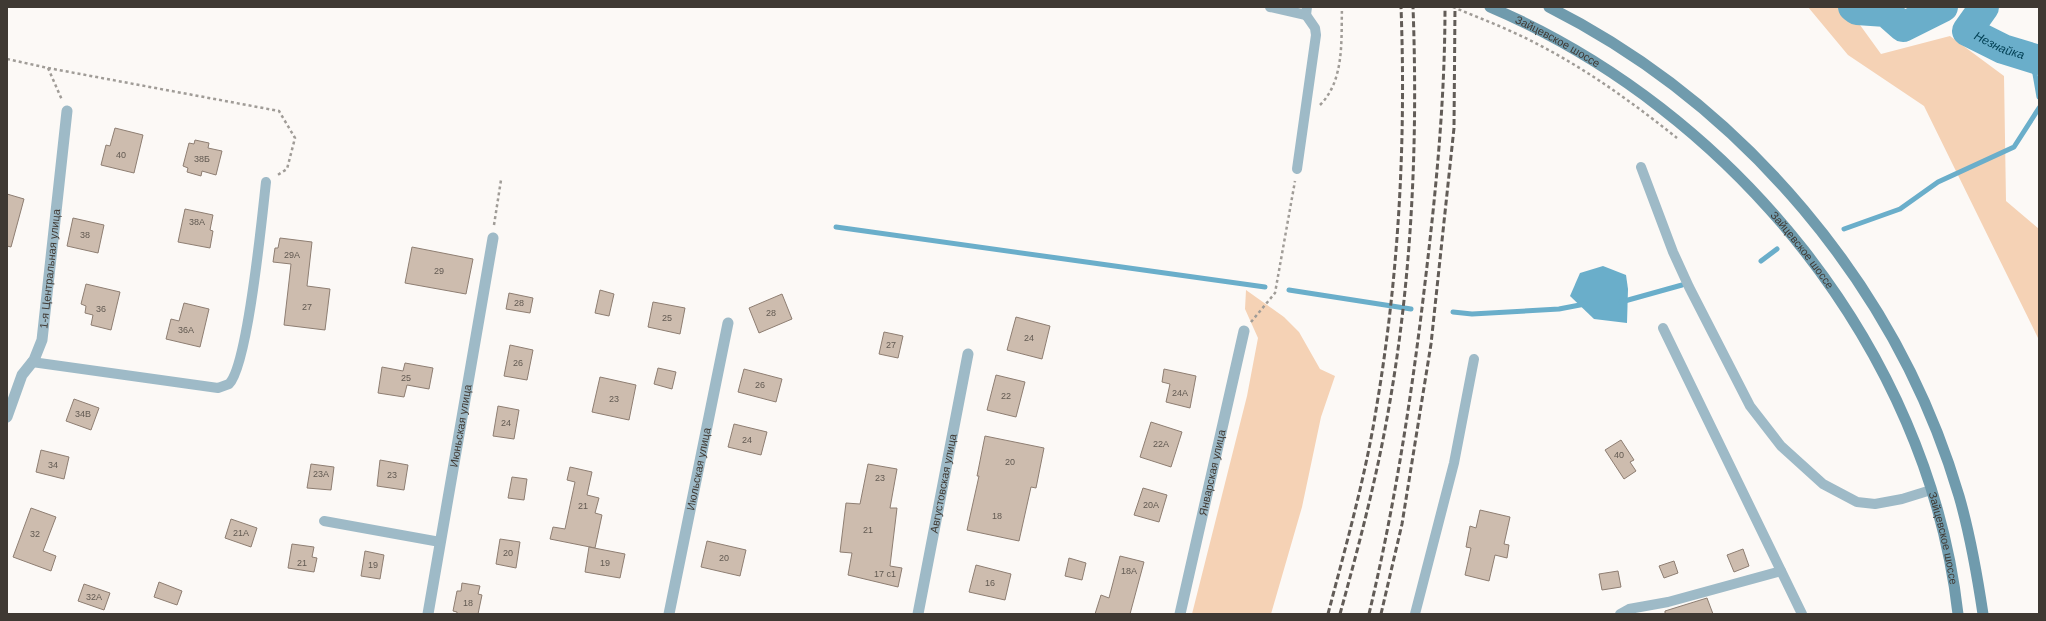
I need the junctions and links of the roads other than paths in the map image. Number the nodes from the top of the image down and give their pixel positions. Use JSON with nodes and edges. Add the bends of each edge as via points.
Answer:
{"nodes":[{"id":1,"x":1270,"y":7,"type":"edge"},
{"id":2,"x":1490,"y":7,"type":"edge"},
{"id":3,"x":1549,"y":7,"type":"edge"},
{"id":4,"x":1306,"y":11,"type":"edge"},
{"id":5,"x":67,"y":111,"type":"road end"},
{"id":6,"x":1641,"y":167,"type":"dead end"},
{"id":7,"x":1298,"y":169,"type":"road end"},
{"id":8,"x":266,"y":182,"type":"road end"},
{"id":9,"x":493,"y":238,"type":"road end"},
{"id":10,"x":728,"y":323,"type":"dead end"},
{"id":11,"x":1663,"y":328,"type":"dead end"},
{"id":12,"x":1244,"y":331,"type":"road end"},
{"id":13,"x":968,"y":354,"type":"dead end"},
{"id":14,"x":1474,"y":359,"type":"dead end"},
{"id":15,"x":32,"y":362,"type":"junction"},
{"id":16,"x":7,"y":417,"type":"edge"},
{"id":17,"x":1931,"y":490,"type":"junction"},
{"id":18,"x":324,"y":521,"type":"dead end"},
{"id":19,"x":440,"y":542,"type":"junction"},
{"id":20,"x":1781,"y":572,"type":"junction"},
{"id":21,"x":428,"y":614,"type":"edge"},
{"id":22,"x":669,"y":614,"type":"edge"},
{"id":23,"x":918,"y":614,"type":"edge"},
{"id":24,"x":1180,"y":614,"type":"edge"},
{"id":25,"x":1415,"y":614,"type":"edge"},
{"id":26,"x":1620,"y":614,"type":"edge"},
{"id":27,"x":1802,"y":614,"type":"edge"},
{"id":28,"x":1958,"y":614,"type":"edge"},
{"id":29,"x":1983,"y":614,"type":"edge"}],
"edges":[{"from":1,"to":4,"type":"lane"},
{"from":2,"to":17,"type":"main road","name":"Зайцевское шоссе","via":[[1580,52],[1624,82],[1678,121],[1715,152],[1758,196],[1841,302],[1862,335],[1897,401]]},
{"from":3,"to":29,"type":"main road","via":[[1602,36],[1680,89],[1733,135],[1792,197],[1851,272],[1899,351],[1934,426],[1958,494],[1970,541]]},
{"from":4,"to":7,"type":"lane","via":[[1316,35]]},
{"from":5,"to":15,"type":"street","name":"1-я Центральная улица","via":[[42,340]]},
{"from":6,"to":17,"type":"lane","via":[[1670,246],[1689,287],[1750,406],[1781,446],[1823,484],[1857,502],[1875,504]]},
{"from":8,"to":15,"type":"lane","via":[[250,309],[237,370],[229,384],[218,388]]},
{"from":9,"to":19,"type":"street","name":"Июньская улица"},
{"from":10,"to":22,"type":"street","name":"Июльская улица"},
{"from":11,"to":20,"type":"lane"},
{"from":12,"to":24,"type":"street","name":"Январская улица"},
{"from":13,"to":23,"type":"street","name":"Августовская улица"},
{"from":14,"to":25,"type":"lane","via":[[1454,463]]},
{"from":15,"to":16,"type":"street","name":"1-я Центральная улица","via":[[22,375]]},
{"from":17,"to":28,"type":"main road","name":"Зайцевское шоссе"},
{"from":18,"to":19,"type":"lane"},
{"from":19,"to":21,"type":"street","name":"Июньская улица"},
{"from":20,"to":26,"type":"lane","via":[[1668,602],[1629,609]]},
{"from":20,"to":27,"type":"lane"}]}
